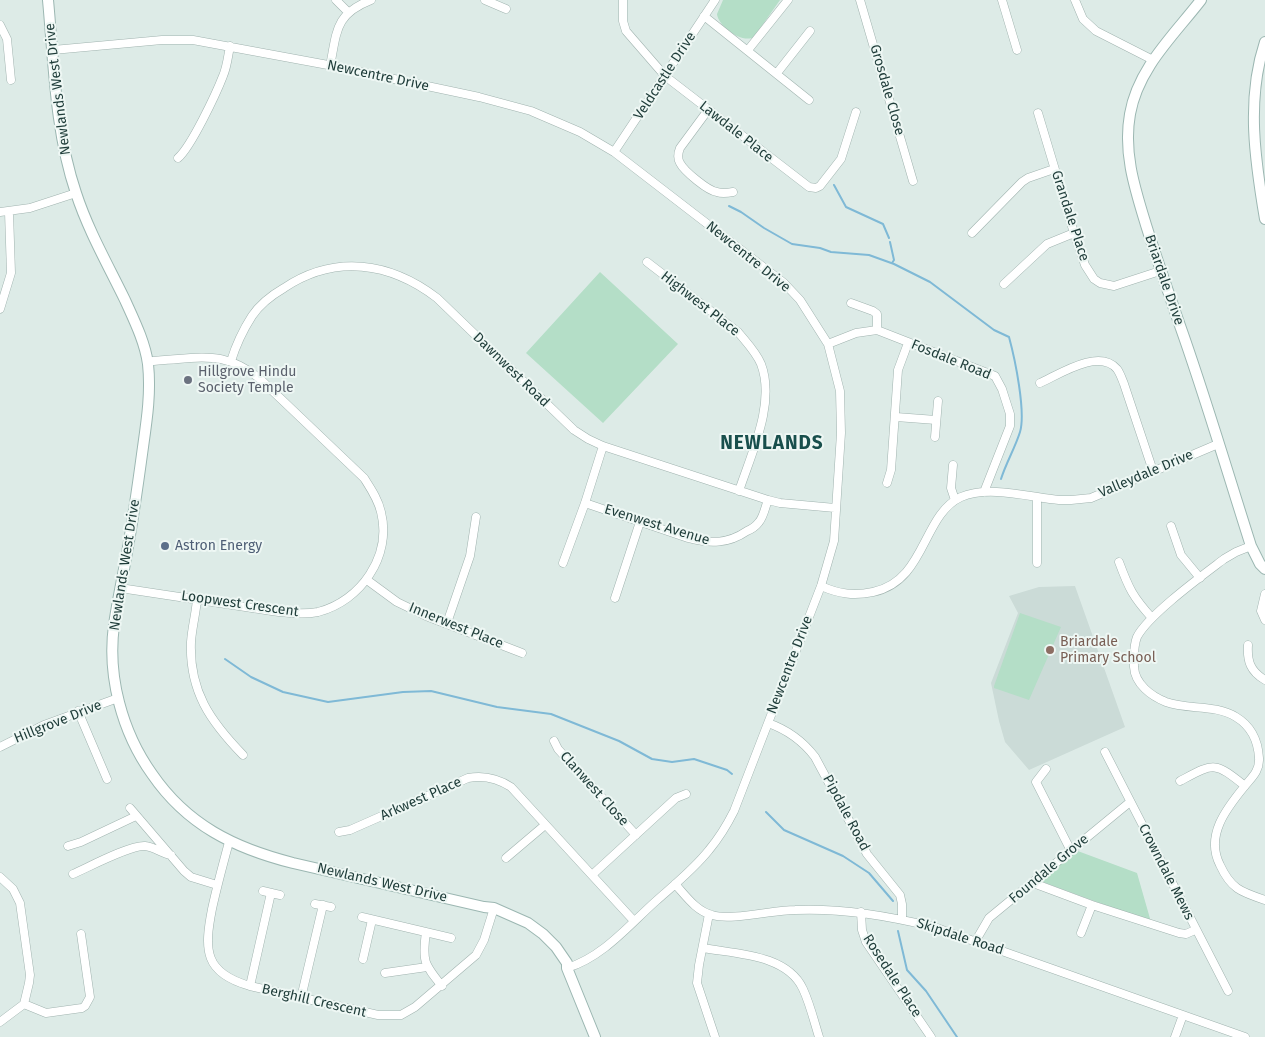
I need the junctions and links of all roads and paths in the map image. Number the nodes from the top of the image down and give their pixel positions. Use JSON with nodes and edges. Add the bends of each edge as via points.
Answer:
{"nodes":[{"id":1,"x":48,"y":0,"type":"edge"},
{"id":2,"x":336,"y":0,"type":"edge"},
{"id":3,"x":371,"y":0,"type":"edge"},
{"id":4,"x":485,"y":0,"type":"edge"},
{"id":5,"x":623,"y":0,"type":"edge"},
{"id":6,"x":715,"y":0,"type":"edge"},
{"id":7,"x":788,"y":0,"type":"edge"},
{"id":8,"x":860,"y":0,"type":"edge"},
{"id":9,"x":1002,"y":0,"type":"edge"},
{"id":10,"x":1075,"y":0,"type":"edge"},
{"id":11,"x":1201,"y":0,"type":"edge"},
{"id":12,"x":506,"y":9,"type":"dead end"},
{"id":13,"x":348,"y":12,"type":"junction"},
{"id":14,"x":704,"y":16,"type":"junction"},
{"id":15,"x":0,"y":25,"type":"edge"},
{"id":16,"x":810,"y":31,"type":"dead end"},
{"id":17,"x":1265,"y":42,"type":"edge"},
{"id":18,"x":230,"y":46,"type":"junction"},
{"id":19,"x":53,"y":50,"type":"junction"},
{"id":20,"x":748,"y":50,"type":"junction"},
{"id":21,"x":1017,"y":50,"type":"dead end"},
{"id":22,"x":1153,"y":60,"type":"junction"},
{"id":23,"x":330,"y":66,"type":"junction"},
{"id":24,"x":777,"y":73,"type":"junction"},
{"id":25,"x":664,"y":76,"type":"junction"},
{"id":26,"x":11,"y":80,"type":"dead end"},
{"id":27,"x":809,"y":100,"type":"dead end"},
{"id":28,"x":708,"y":110,"type":"junction"},
{"id":29,"x":856,"y":112,"type":"dead end"},
{"id":30,"x":1038,"y":114,"type":"dead end"},
{"id":31,"x":614,"y":152,"type":"junction"},
{"id":32,"x":178,"y":158,"type":"dead end"},
{"id":33,"x":1054,"y":169,"type":"junction"},
{"id":34,"x":913,"y":181,"type":"dead end"},
{"id":35,"x":733,"y":192,"type":"dead end"},
{"id":36,"x":76,"y":193,"type":"junction"},
{"id":37,"x":0,"y":212,"type":"edge"},
{"id":38,"x":9,"y":212,"type":"junction"},
{"id":39,"x":1265,"y":219,"type":"edge"},
{"id":40,"x":1074,"y":232,"type":"junction"},
{"id":41,"x":972,"y":233,"type":"dead end"},
{"id":42,"x":647,"y":262,"type":"dead end"},
{"id":43,"x":1160,"y":271,"type":"junction"},
{"id":44,"x":1004,"y":284,"type":"dead end"},
{"id":45,"x":851,"y":303,"type":"dead end"},
{"id":46,"x":0,"y":309,"type":"edge"},
{"id":47,"x":877,"y":330,"type":"junction"},
{"id":48,"x":908,"y":343,"type":"junction"},
{"id":49,"x":828,"y":344,"type":"junction"},
{"id":50,"x":231,"y":361,"type":"junction"},
{"id":51,"x":147,"y":362,"type":"junction"},
{"id":52,"x":1040,"y":383,"type":"dead end"},
{"id":53,"x":938,"y":400,"type":"dead end"},
{"id":54,"x":896,"y":417,"type":"junction"},
{"id":55,"x":936,"y":420,"type":"junction"},
{"id":56,"x":935,"y":437,"type":"dead end"},
{"id":57,"x":1218,"y":444,"type":"junction"},
{"id":58,"x":603,"y":446,"type":"junction"},
{"id":59,"x":953,"y":465,"type":"dead end"},
{"id":60,"x":1153,"y":471,"type":"junction"},
{"id":61,"x":887,"y":483,"type":"dead end"},
{"id":62,"x":739,"y":491,"type":"junction"},
{"id":63,"x":984,"y":492,"type":"junction"},
{"id":64,"x":1037,"y":497,"type":"junction"},
{"id":65,"x":768,"y":500,"type":"junction"},
{"id":66,"x":955,"y":500,"type":"junction"},
{"id":67,"x":585,"y":503,"type":"junction"},
{"id":68,"x":836,"y":508,"type":"junction"},
{"id":69,"x":476,"y":517,"type":"dead end"},
{"id":70,"x":640,"y":522,"type":"junction"},
{"id":71,"x":1172,"y":526,"type":"dead end"},
{"id":72,"x":1251,"y":546,"type":"junction"},
{"id":73,"x":1037,"y":562,"type":"dead end"},
{"id":74,"x":1119,"y":562,"type":"dead end"},
{"id":75,"x":563,"y":563,"type":"dead end"},
{"id":76,"x":1265,"y":569,"type":"edge"},
{"id":77,"x":1200,"y":578,"type":"junction"},
{"id":78,"x":367,"y":580,"type":"junction"},
{"id":79,"x":821,"y":586,"type":"junction"},
{"id":80,"x":120,"y":588,"type":"junction"},
{"id":81,"x":1265,"y":594,"type":"edge"},
{"id":82,"x":615,"y":598,"type":"dead end"},
{"id":83,"x":197,"y":599,"type":"junction"},
{"id":84,"x":1152,"y":618,"type":"junction"},
{"id":85,"x":1265,"y":620,"type":"edge"},
{"id":86,"x":446,"y":623,"type":"junction"},
{"id":87,"x":1248,"y":645,"type":"dead end"},
{"id":88,"x":522,"y":653,"type":"dead end"},
{"id":89,"x":1265,"y":680,"type":"edge"},
{"id":90,"x":118,"y":698,"type":"junction"},
{"id":91,"x":78,"y":711,"type":"junction"},
{"id":92,"x":768,"y":722,"type":"junction"},
{"id":93,"x":554,"y":742,"type":"dead end"},
{"id":94,"x":0,"y":747,"type":"edge"},
{"id":95,"x":1105,"y":752,"type":"dead end"},
{"id":96,"x":242,"y":755,"type":"dead end"},
{"id":97,"x":1046,"y":769,"type":"dead end"},
{"id":98,"x":107,"y":779,"type":"dead end"},
{"id":99,"x":1180,"y":781,"type":"dead end"},
{"id":100,"x":1244,"y":786,"type":"junction"},
{"id":101,"x":686,"y":794,"type":"dead end"},
{"id":102,"x":1130,"y":802,"type":"junction"},
{"id":103,"x":130,"y":808,"type":"dead end"},
{"id":104,"x":136,"y":816,"type":"junction"},
{"id":105,"x":545,"y":825,"type":"junction"},
{"id":106,"x":339,"y":832,"type":"dead end"},
{"id":107,"x":636,"y":834,"type":"junction"},
{"id":108,"x":229,"y":842,"type":"junction"},
{"id":109,"x":68,"y":846,"type":"dead end"},
{"id":110,"x":1071,"y":852,"type":"junction"},
{"id":111,"x":171,"y":855,"type":"junction"},
{"id":112,"x":506,"y":858,"type":"dead end"},
{"id":113,"x":73,"y":874,"type":"dead end"},
{"id":114,"x":592,"y":874,"type":"junction"},
{"id":115,"x":0,"y":877,"type":"edge"},
{"id":116,"x":1033,"y":883,"type":"junction"},
{"id":117,"x":675,"y":884,"type":"junction"},
{"id":118,"x":217,"y":885,"type":"junction"},
{"id":119,"x":280,"y":895,"type":"dead end"},
{"id":120,"x":1265,"y":900,"type":"edge"},
{"id":121,"x":323,"y":905,"type":"dead end"},
{"id":122,"x":1092,"y":906,"type":"junction"},
{"id":123,"x":490,"y":909,"type":"junction"},
{"id":124,"x":861,"y":912,"type":"junction"},
{"id":125,"x":709,"y":914,"type":"junction"},
{"id":126,"x":362,"y":917,"type":"dead end"},
{"id":127,"x":902,"y":919,"type":"junction"},
{"id":128,"x":372,"y":920,"type":"junction"},
{"id":129,"x":634,"y":921,"type":"junction"},
{"id":130,"x":1195,"y":930,"type":"junction"},
{"id":131,"x":426,"y":932,"type":"junction"},
{"id":132,"x":1081,"y":933,"type":"dead end"},
{"id":133,"x":82,"y":934,"type":"dead end"},
{"id":134,"x":451,"y":938,"type":"dead end"},
{"id":135,"x":976,"y":942,"type":"junction"},
{"id":136,"x":703,"y":948,"type":"junction"},
{"id":137,"x":363,"y":958,"type":"dead end"},
{"id":138,"x":427,"y":967,"type":"junction"},
{"id":139,"x":568,"y":968,"type":"junction"},
{"id":140,"x":385,"y":973,"type":"dead end"},
{"id":141,"x":250,"y":986,"type":"junction"},
{"id":142,"x":442,"y":986,"type":"junction"},
{"id":143,"x":1228,"y":991,"type":"dead end"},
{"id":144,"x":301,"y":998,"type":"junction"},
{"id":145,"x":24,"y":1004,"type":"junction"},
{"id":146,"x":1183,"y":1015,"type":"junction"},
{"id":147,"x":0,"y":1022,"type":"edge"},
{"id":148,"x":595,"y":1037,"type":"edge"},
{"id":149,"x":715,"y":1037,"type":"edge"},
{"id":150,"x":819,"y":1037,"type":"edge"},
{"id":151,"x":931,"y":1037,"type":"edge"},
{"id":152,"x":1175,"y":1037,"type":"edge"},
{"id":153,"x":1245,"y":1037,"type":"edge"}],
"edges":[{"from":1,"to":19,"type":"street","name":"Newlands West Drive"},
{"from":2,"to":13,"type":"street"},
{"from":3,"to":13,"type":"street"},
{"from":4,"to":12,"type":"street"},
{"from":5,"to":25,"type":"street","name":"Lawdale Place","via":[[626,31]]},
{"from":6,"to":14,"type":"street","name":"Veldcastle Drive"},
{"from":7,"to":20,"type":"street"},
{"from":8,"to":34,"type":"street","name":"Grosdale Close"},
{"from":9,"to":21,"type":"street"},
{"from":10,"to":22,"type":"street","via":[[1083,19],[1096,31]]},
{"from":11,"to":22,"type":"street","name":"Briardale Drive"},
{"from":13,"to":23,"type":"street","via":[[336,33]]},
{"from":14,"to":20,"type":"street"},
{"from":14,"to":25,"type":"street","name":"Veldcastle Drive"},
{"from":15,"to":26,"type":"street","via":[[7,39]]},
{"from":16,"to":24,"type":"street"},
{"from":17,"to":39,"type":"street","via":[[1254,93],[1253,119]]},
{"from":18,"to":19,"type":"street","name":"Newcentre Drive","via":[[193,40],[162,40]]},
{"from":18,"to":23,"type":"street","name":"Newcentre Drive"},
{"from":18,"to":32,"type":"street","via":[[224,75],[216,93],[188,148]]},
{"from":19,"to":36,"type":"street","name":"Newlands West Drive","via":[[63,142]]},
{"from":20,"to":24,"type":"street"},
{"from":22,"to":43,"type":"street","name":"Briardale Drive","via":[[1142,78],[1127,133],[1134,186]]},
{"from":23,"to":31,"type":"street","name":"Newcentre Drive","via":[[517,106],[570,127]]},
{"from":24,"to":27,"type":"street"},
{"from":25,"to":28,"type":"street","name":"Lawdale Place"},
{"from":25,"to":31,"type":"street","name":"Veldcastle Drive"},
{"from":28,"to":29,"type":"street","name":"Lawdale Place","via":[[809,187],[816,188],[839,162]]},
{"from":28,"to":35,"type":"street","via":[[678,151],[678,159],[707,188],[716,192]]},
{"from":30,"to":33,"type":"street","name":"Grandale Place"},
{"from":31,"to":49,"type":"street","name":"Newcentre Drive","via":[[784,283],[800,300]]},
{"from":33,"to":40,"type":"street","name":"Grandale Place"},
{"from":33,"to":41,"type":"street","via":[[1022,182]]},
{"from":36,"to":38,"type":"street"},
{"from":36,"to":51,"type":"street","name":"Newlands West Drive","via":[[138,331]]},
{"from":37,"to":38,"type":"street"},
{"from":38,"to":46,"type":"street","via":[[12,273]]},
{"from":40,"to":43,"type":"street","name":"Grandale Place","via":[[1085,265],[1100,283],[1121,285]]},
{"from":40,"to":44,"type":"street","via":[[1047,244]]},
{"from":42,"to":62,"type":"street","name":"Highwest Place","via":[[738,332],[761,364],[766,395],[763,416]]},
{"from":43,"to":57,"type":"street","name":"Briardale Drive"},
{"from":45,"to":47,"type":"street","via":[[877,314]]},
{"from":47,"to":48,"type":"street","name":"Fosdale Road"},
{"from":47,"to":49,"type":"street","via":[[856,333]]},
{"from":48,"to":54,"type":"street","via":[[898,370]]},
{"from":48,"to":63,"type":"street","name":"Fosdale Road","via":[[995,376],[1002,389],[1010,414],[1010,426]]},
{"from":49,"to":68,"type":"street","name":"Newcentre Drive","via":[[840,391]]},
{"from":50,"to":51,"type":"street","name":"Loopwest Crescent","via":[[198,356]]},
{"from":50,"to":58,"type":"street","name":"Dawnwest Road","via":[[253,314],[271,296],[294,281],[335,267],[380,269],[420,285],[437,298],[574,430]]},
{"from":50,"to":78,"type":"street","name":"Loopwest Crescent","via":[[268,385],[364,478],[376,496],[382,513],[382,543]]},
{"from":51,"to":80,"type":"street","name":"Newlands West Drive","via":[[148,414]]},
{"from":52,"to":60,"type":"street","via":[[1091,361],[1112,365],[1124,384]]},
{"from":53,"to":55,"type":"street"},
{"from":54,"to":55,"type":"street"},
{"from":54,"to":61,"type":"street"},
{"from":55,"to":56,"type":"street"},
{"from":57,"to":60,"type":"street","name":"Valleydale Drive"},
{"from":57,"to":72,"type":"street","name":"Briardale Drive"},
{"from":58,"to":62,"type":"street","name":"Dawnwest Road"},
{"from":58,"to":67,"type":"street"},
{"from":59,"to":66,"type":"street","via":[[951,488]]},
{"from":60,"to":64,"type":"street","name":"Valleydale Drive","via":[[1091,498]]},
{"from":62,"to":65,"type":"street","name":"Dawnwest Road"},
{"from":63,"to":64,"type":"street","name":"Valleydale Drive"},
{"from":63,"to":66,"type":"street","name":"Valleydale Drive"},
{"from":64,"to":73,"type":"street"},
{"from":65,"to":68,"type":"street","name":"Dawnwest Road"},
{"from":65,"to":70,"type":"street","name":"Evenwest Avenue","via":[[755,526],[736,538],[718,543],[696,540]]},
{"from":66,"to":79,"type":"street","via":[[942,513],[907,572],[896,582],[878,591],[859,595]]},
{"from":67,"to":70,"type":"street","name":"Evenwest Avenue"},
{"from":67,"to":75,"type":"street"},
{"from":68,"to":79,"type":"street","name":"Newcentre Drive","via":[[834,541]]},
{"from":69,"to":86,"type":"street","via":[[470,556]]},
{"from":70,"to":82,"type":"street"},
{"from":71,"to":77,"type":"street","via":[[1181,555]]},
{"from":72,"to":76,"type":"street","name":"Briardale Drive"},
{"from":72,"to":77,"type":"street","via":[[1236,552]]},
{"from":74,"to":84,"type":"street","via":[[1129,589]]},
{"from":77,"to":84,"type":"street"},
{"from":78,"to":83,"type":"street","name":"Loopwest Crescent","via":[[343,601],[316,612],[293,613]]},
{"from":78,"to":86,"type":"street","name":"Innerwest Place","via":[[397,602]]},
{"from":79,"to":92,"type":"street","name":"Newcentre Drive"},
{"from":80,"to":83,"type":"street","name":"Loopwest Crescent"},
{"from":80,"to":90,"type":"street","name":"Newlands West Drive","via":[[112,646]]},
{"from":81,"to":85,"type":"street","via":[[1262,610]]},
{"from":83,"to":96,"type":"street","via":[[191,662],[197,691],[222,734]]},
{"from":84,"to":100,"type":"street","via":[[1136,642],[1134,672],[1138,680],[1143,687],[1168,703],[1227,712],[1249,728],[1259,761],[1255,776]]},
{"from":86,"to":88,"type":"street","name":"Innerwest Place"},
{"from":87,"to":89,"type":"street","via":[[1250,667]]},
{"from":90,"to":91,"type":"street","name":"Hillgrove Drive"},
{"from":90,"to":108,"type":"street","name":"Newlands West Drive","via":[[133,741],[154,778],[185,812]]},
{"from":91,"to":94,"type":"street","name":"Hillgrove Drive"},
{"from":91,"to":98,"type":"street"},
{"from":92,"to":117,"type":"street","name":"Newcentre Drive","via":[[726,826],[708,851]]},
{"from":92,"to":127,"type":"street","name":"Pipdale Road","via":[[792,734],[815,757],[867,854],[900,895]]},
{"from":93,"to":107,"type":"street","name":"Clanwest Close"},
{"from":95,"to":102,"type":"street","name":"Crowndale Mews"},
{"from":97,"to":110,"type":"street","via":[[1036,782]]},
{"from":99,"to":100,"type":"street","via":[[1208,767],[1218,767]]},
{"from":100,"to":120,"type":"street","via":[[1217,826],[1214,844],[1217,860],[1229,881],[1240,892]]},
{"from":101,"to":107,"type":"street","via":[[676,798]]},
{"from":102,"to":110,"type":"street","name":"Foundale Grove"},
{"from":102,"to":130,"type":"street","name":"Crowndale Mews"},
{"from":103,"to":104,"type":"street"},
{"from":104,"to":109,"type":"street"},
{"from":104,"to":111,"type":"street"},
{"from":105,"to":106,"type":"street","name":"Arkwest Place","via":[[511,787],[495,779],[478,776]]},
{"from":105,"to":112,"type":"street"},
{"from":105,"to":114,"type":"street","name":"Arkwest Place"},
{"from":107,"to":114,"type":"street"},
{"from":108,"to":118,"type":"street","name":"Berghill Crescent"},
{"from":108,"to":123,"type":"street","name":"Newlands West Drive","via":[[266,856]]},
{"from":110,"to":116,"type":"street","name":"Foundale Grove"},
{"from":111,"to":113,"type":"street","via":[[148,846],[136,847]]},
{"from":111,"to":118,"type":"street","via":[[191,877]]},
{"from":114,"to":129,"type":"street","name":"Arkwest Place"},
{"from":115,"to":145,"type":"street","via":[[13,889],[20,902],[30,975]]},
{"from":116,"to":122,"type":"street"},
{"from":116,"to":135,"type":"street","name":"Foundale Grove","via":[[987,921]]},
{"from":117,"to":125,"type":"street","via":[[696,907]]},
{"from":117,"to":129,"type":"street","name":"Newcentre Drive"},
{"from":118,"to":141,"type":"street","name":"Berghill Crescent","via":[[208,931],[209,954],[222,973]]},
{"from":119,"to":141,"type":"street","via":[[267,892]]},
{"from":121,"to":144,"type":"street"},
{"from":122,"to":130,"type":"street","via":[[1179,933]]},
{"from":122,"to":132,"type":"street"},
{"from":123,"to":139,"type":"street","name":"Newlands West Drive","via":[[526,928]]},
{"from":123,"to":142,"type":"street","name":"Berghill Crescent","via":[[484,940],[476,955]]},
{"from":124,"to":125,"type":"street","name":"Skipdale Road","via":[[802,910],[724,917]]},
{"from":124,"to":127,"type":"street","name":"Skipdale Road"},
{"from":124,"to":151,"type":"street","name":"Rosedale Place","via":[[866,942]]},
{"from":125,"to":136,"type":"street"},
{"from":126,"to":128,"type":"street"},
{"from":127,"to":135,"type":"street","name":"Skipdale Road"},
{"from":128,"to":131,"type":"street"},
{"from":128,"to":137,"type":"street"},
{"from":129,"to":139,"type":"street","name":"Newcentre Drive","via":[[588,960]]},
{"from":130,"to":143,"type":"street","name":"Crowndale Mews"},
{"from":131,"to":134,"type":"street"},
{"from":131,"to":138,"type":"street","via":[[424,958]]},
{"from":133,"to":145,"type":"street","via":[[90,997],[86,1006],[46,1013]]},
{"from":135,"to":146,"type":"street","name":"Skipdale Road"},
{"from":136,"to":149,"type":"street","via":[[697,983]]},
{"from":136,"to":150,"type":"street","via":[[760,958],[784,966],[803,989]]},
{"from":138,"to":140,"type":"street"},
{"from":138,"to":142,"type":"street"},
{"from":139,"to":148,"type":"street","name":"Newlands West Drive"},
{"from":141,"to":144,"type":"street","name":"Berghill Crescent"},
{"from":142,"to":144,"type":"street","name":"Berghill Crescent","via":[[415,1008],[395,1016]]},
{"from":145,"to":147,"type":"street"},
{"from":146,"to":152,"type":"street"},
{"from":146,"to":153,"type":"street","name":"Skipdale Road"}]}
